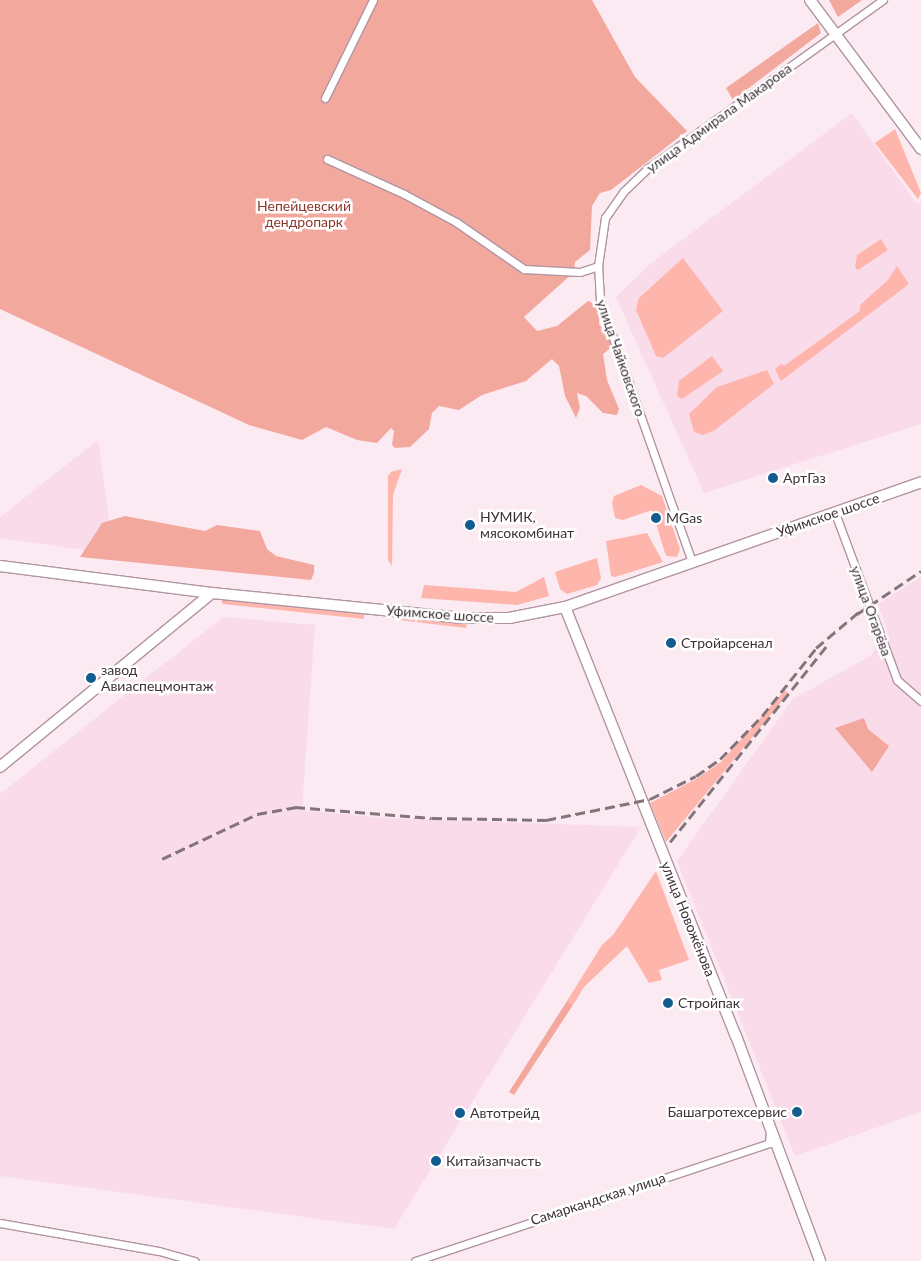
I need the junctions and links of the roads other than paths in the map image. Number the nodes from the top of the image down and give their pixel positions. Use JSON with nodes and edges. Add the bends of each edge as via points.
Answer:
{"nodes":[{"id":1,"x":373,"y":0,"type":"edge"},
{"id":2,"x":810,"y":0,"type":"edge"},
{"id":3,"x":883,"y":0,"type":"edge"},
{"id":4,"x":837,"y":33,"type":"junction"},
{"id":5,"x":325,"y":98,"type":"dead end"},
{"id":6,"x":921,"y":149,"type":"edge"},
{"id":7,"x":328,"y":159,"type":"dead end"},
{"id":8,"x":598,"y":266,"type":"junction"},
{"id":9,"x":921,"y":482,"type":"edge"},
{"id":10,"x":835,"y":513,"type":"junction"},
{"id":11,"x":692,"y":562,"type":"junction"},
{"id":12,"x":0,"y":566,"type":"edge"},
{"id":13,"x":212,"y":593,"type":"junction"},
{"id":14,"x":565,"y":607,"type":"junction"},
{"id":15,"x":921,"y":701,"type":"edge"},
{"id":16,"x":0,"y":767,"type":"edge"},
{"id":17,"x":770,"y":1128,"type":"junction"},
{"id":18,"x":0,"y":1223,"type":"edge"},
{"id":19,"x":428,"y":1259,"type":"edge"},
{"id":20,"x":196,"y":1261,"type":"edge"},
{"id":21,"x":415,"y":1261,"type":"edge"},
{"id":22,"x":820,"y":1261,"type":"edge"}],
"edges":[{"from":1,"to":5,"type":"street"},
{"from":2,"to":4,"type":"main road"},
{"from":3,"to":4,"type":"street","name":"улица Адмирала Макарова"},
{"from":4,"to":6,"type":"main road"},
{"from":4,"to":8,"type":"street","name":"улица Адмирала Макарова","via":[[700,128],[623,192],[604,218]]},
{"from":7,"to":8,"type":"street","via":[[456,222],[524,270],[580,272]]},
{"from":8,"to":11,"type":"street","name":"улица Чайковского","via":[[600,301]]},
{"from":9,"to":10,"type":"main road","name":"Уфимское шоссе"},
{"from":10,"to":11,"type":"main road","name":"Уфимское шоссе"},
{"from":10,"to":15,"type":"street","name":"улица Огарёва","via":[[897,680]]},
{"from":11,"to":14,"type":"main road","name":"Уфимское шоссе"},
{"from":12,"to":13,"type":"main road","name":"Уфимское шоссе","via":[[94,575]]},
{"from":13,"to":14,"type":"main road","name":"Уфимское шоссе","via":[[463,618],[509,618]]},
{"from":13,"to":16,"type":"main road"},
{"from":14,"to":17,"type":"main road","name":"улица Новожёнова"},
{"from":17,"to":19,"type":"street","name":"Самаркандская улица","via":[[769,1142]]},
{"from":17,"to":22,"type":"main road","name":"улица Новожёнова"},
{"from":18,"to":20,"type":"street","via":[[160,1251]]},
{"from":19,"to":21,"type":"street","name":"Самаркандская улица"}]}
